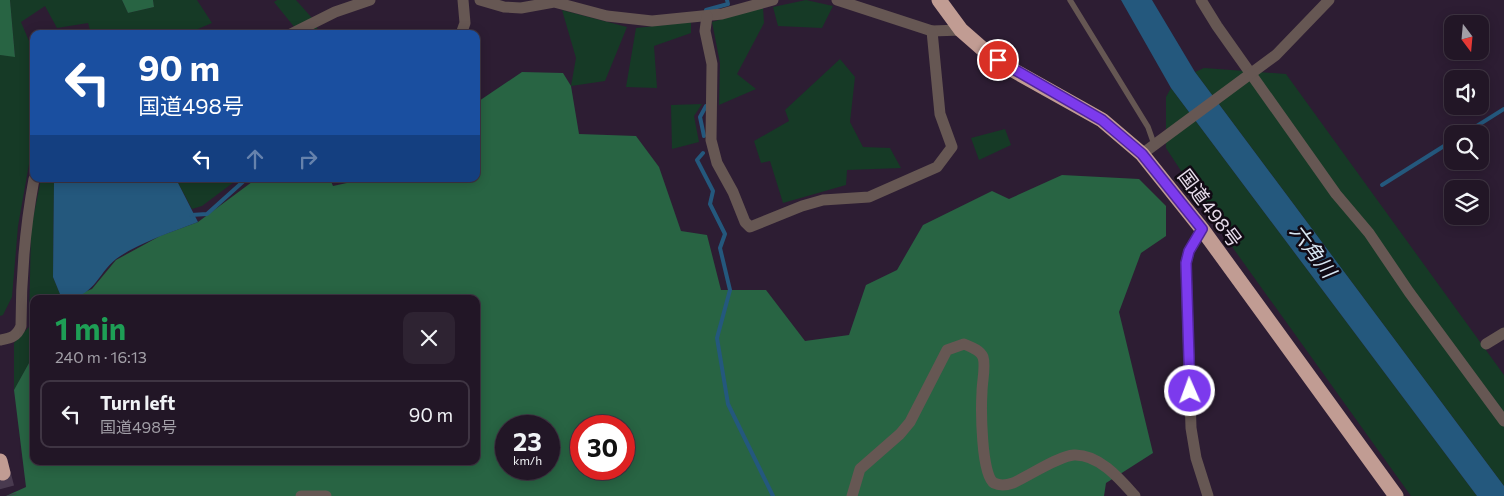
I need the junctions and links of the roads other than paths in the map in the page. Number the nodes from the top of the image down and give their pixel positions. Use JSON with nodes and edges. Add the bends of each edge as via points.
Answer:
{"nodes":[{"id":1,"x":370,"y":0,"type":"edge"},
{"id":2,"x":463,"y":0,"type":"edge"},
{"id":3,"x":480,"y":0,"type":"edge"},
{"id":4,"x":774,"y":0,"type":"edge"},
{"id":5,"x":837,"y":0,"type":"edge"},
{"id":6,"x":939,"y":0,"type":"edge"},
{"id":7,"x":1070,"y":0,"type":"edge"},
{"id":8,"x":1201,"y":0,"type":"edge"},
{"id":9,"x":1329,"y":0,"type":"edge"},
{"id":10,"x":707,"y":16,"type":"junction"},
{"id":11,"x":299,"y":30,"type":"edge"},
{"id":12,"x":462,"y":30,"type":"edge"},
{"id":13,"x":960,"y":30,"type":"junction"},
{"id":14,"x":932,"y":31,"type":"junction"},
{"id":15,"x":1249,"y":75,"type":"junction"},
{"id":16,"x":1157,"y":141,"type":"junction"},
{"id":17,"x":1142,"y":154,"type":"junction"},
{"id":18,"x":34,"y":182,"type":"edge"},
{"id":19,"x":1202,"y":229,"type":"junction"},
{"id":20,"x":1504,"y":333,"type":"edge"},
{"id":21,"x":0,"y":340,"type":"edge"},
{"id":22,"x":1486,"y":344,"type":"dead end"},
{"id":23,"x":1504,"y":420,"type":"edge"},
{"id":24,"x":301,"y":496,"type":"edge"},
{"id":25,"x":326,"y":496,"type":"edge"},
{"id":26,"x":852,"y":496,"type":"edge"},
{"id":27,"x":1135,"y":496,"type":"edge"},
{"id":28,"x":1208,"y":496,"type":"edge"},
{"id":29,"x":1396,"y":496,"type":"edge"}],
"edges":[{"from":1,"to":11,"type":"street","via":[[335,12]]},
{"from":2,"to":12,"type":"street"},
{"from":3,"to":10,"type":"street","via":[[521,8],[554,2],[632,21]]},
{"from":4,"to":10,"type":"street"},
{"from":5,"to":14,"type":"street"},
{"from":6,"to":13,"type":"highway","name":"国道498号"},
{"from":7,"to":16,"type":"lane"},
{"from":8,"to":15,"type":"street"},
{"from":9,"to":15,"type":"street","via":[[1276,55]]},
{"from":10,"to":14,"type":"street","via":[[704,31],[712,64],[711,140],[717,163],[750,227],[823,200],[869,197],[937,167],[952,147],[940,114]]},
{"from":13,"to":14,"type":"street"},
{"from":13,"to":17,"type":"highway","name":"国道498号","via":[[1011,69],[1102,120]]},
{"from":15,"to":16,"type":"street"},
{"from":15,"to":23,"type":"street"},
{"from":16,"to":17,"type":"street"},
{"from":17,"to":19,"type":"highway","name":"国道498号"},
{"from":18,"to":21,"type":"street","via":[[24,247],[21,326],[11,338]]},
{"from":19,"to":28,"type":"street","via":[[1186,263],[1191,428]]},
{"from":19,"to":29,"type":"highway","name":"国道498号"},
{"from":20,"to":22,"type":"street"},
{"from":24,"to":25,"type":"street"},
{"from":26,"to":27,"type":"street","via":[[860,469],[910,422],[947,350],[964,344],[978,350],[983,358],[984,460],[994,483],[1013,483],[1074,455],[1086,456],[1113,473]]}]}
